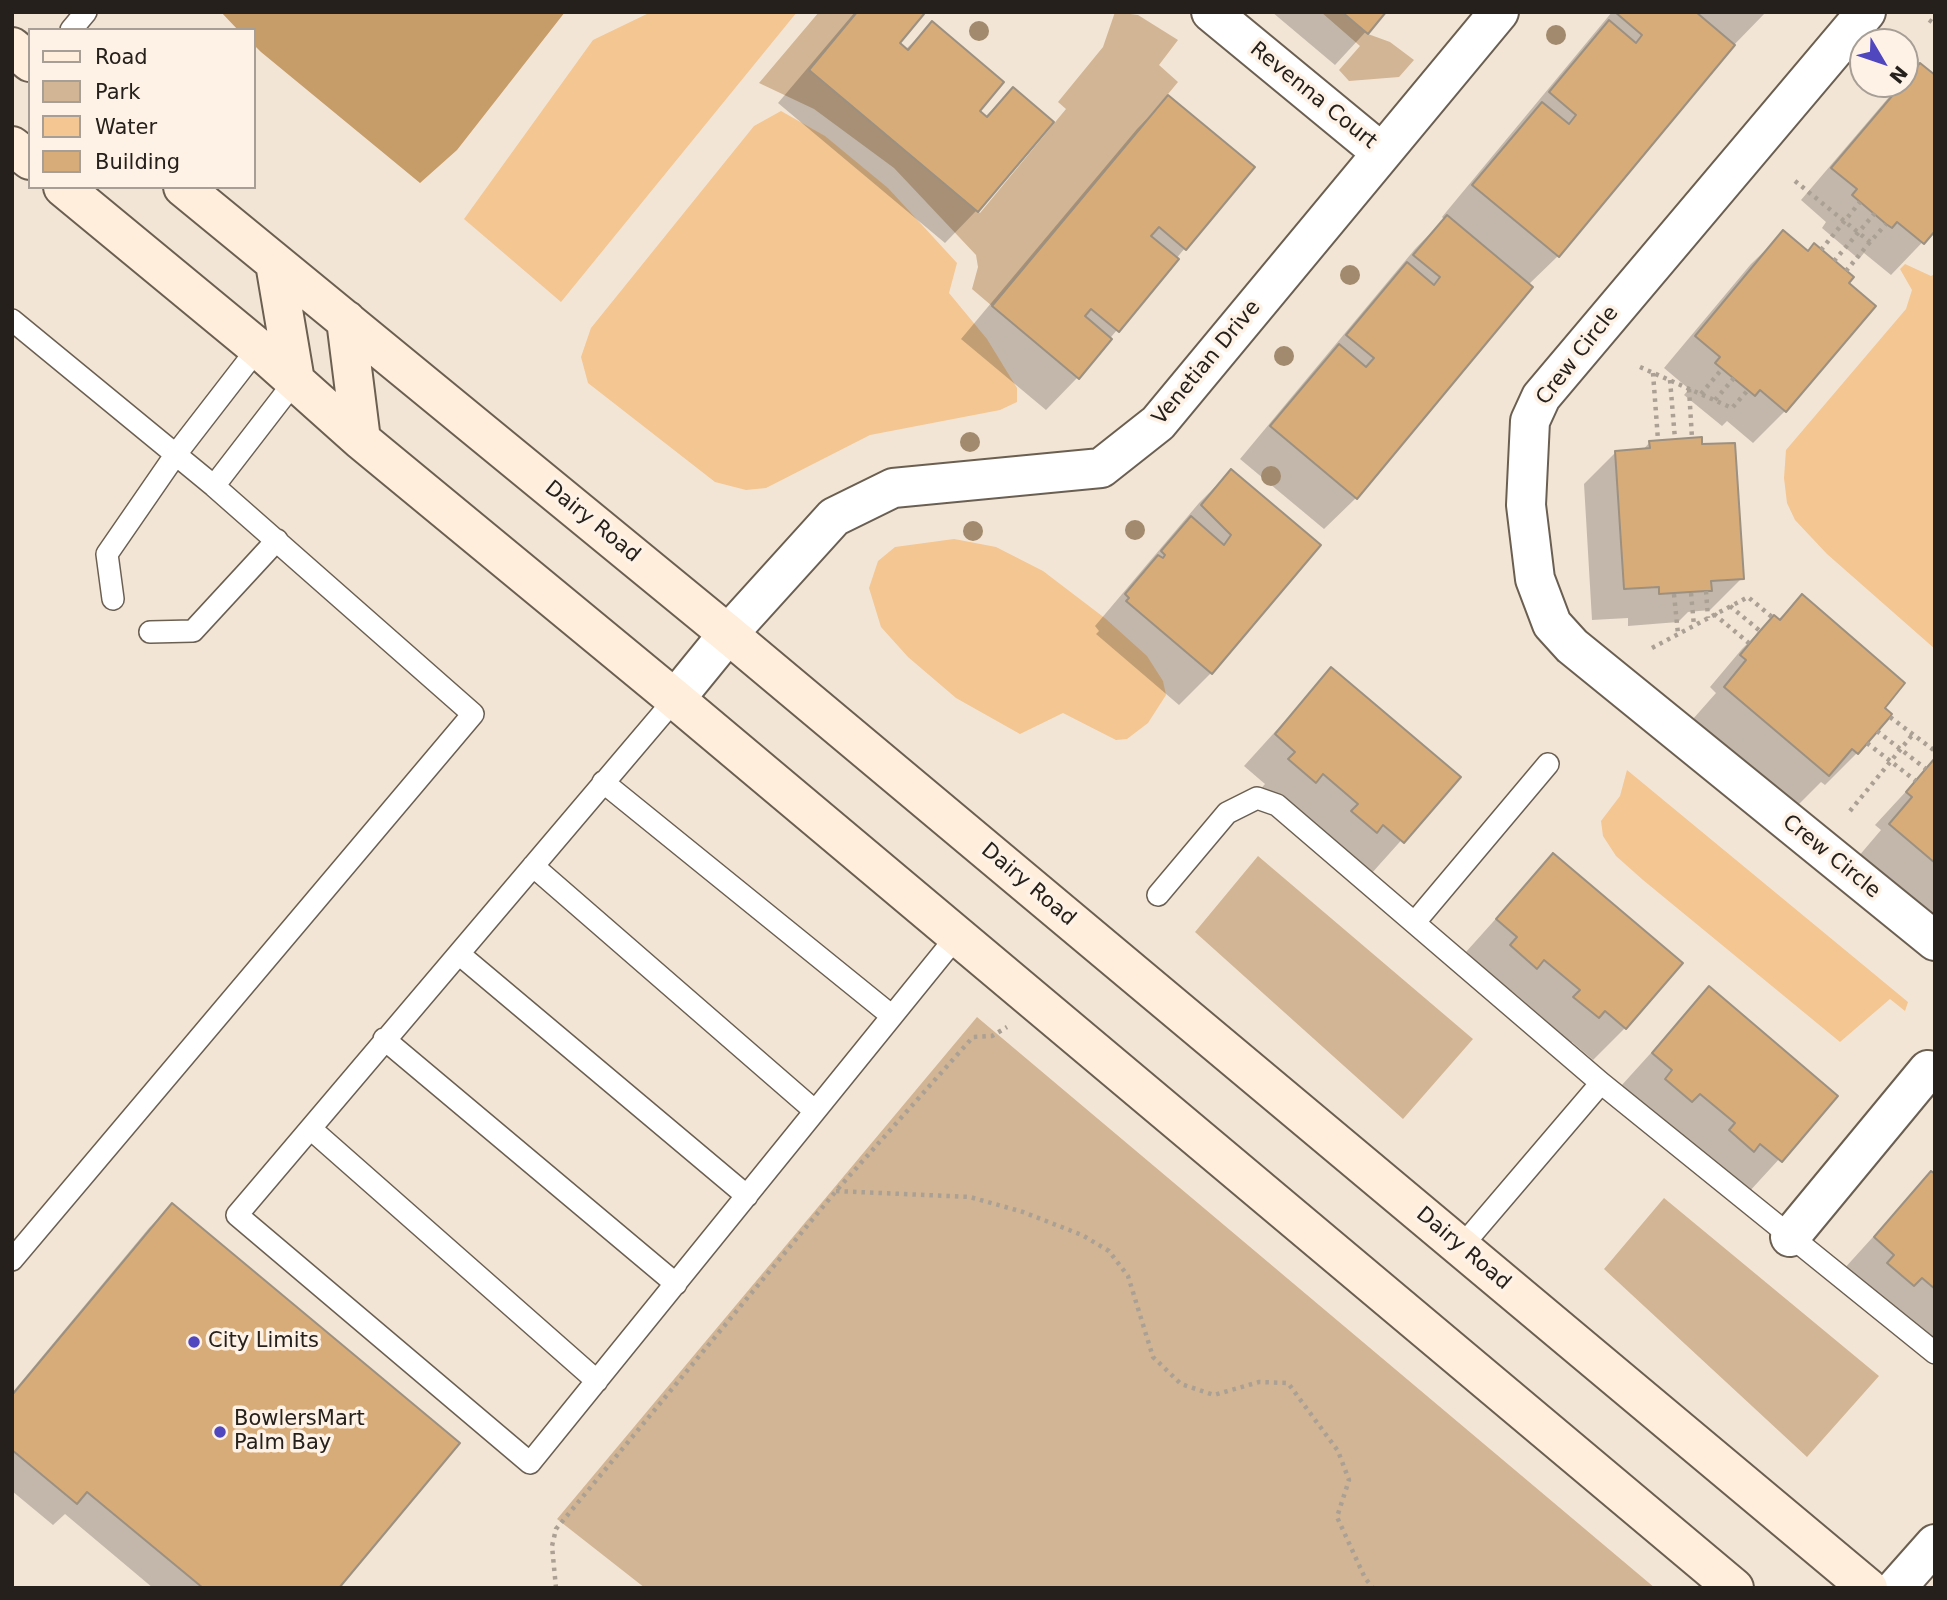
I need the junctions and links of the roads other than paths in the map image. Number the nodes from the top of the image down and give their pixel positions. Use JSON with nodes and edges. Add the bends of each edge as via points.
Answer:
{"nodes":[{"id":1,"x":86,"y":12,"type":"edge"},
{"id":2,"x":1211,"y":12,"type":"edge"},
{"id":3,"x":1499,"y":12,"type":"edge"},
{"id":4,"x":1866,"y":12,"type":"edge"},
{"id":5,"x":73,"y":28,"type":"edge"},
{"id":6,"x":12,"y":47,"type":"edge"},
{"id":7,"x":28,"y":60,"type":"edge"},
{"id":8,"x":12,"y":146,"type":"edge"},
{"id":9,"x":1382,"y":153,"type":"junction"},
{"id":10,"x":28,"y":158,"type":"edge"},
{"id":11,"x":65,"y":189,"type":"edge"},
{"id":12,"x":185,"y":189,"type":"edge"},
{"id":13,"x":275,"y":263,"type":"junction"},
{"id":14,"x":12,"y":320,"type":"edge"},
{"id":15,"x":346,"y":320,"type":"junction"},
{"id":16,"x":258,"y":348,"type":"junction"},
{"id":17,"x":295,"y":381,"type":"junction"},
{"id":18,"x":361,"y":440,"type":"junction"},
{"id":19,"x":176,"y":454,"type":"junction"},
{"id":20,"x":214,"y":486,"type":"junction"},
{"id":21,"x":277,"y":540,"type":"junction"},
{"id":22,"x":113,"y":599,"type":"dead end"},
{"id":23,"x":150,"y":632,"type":"dead end"},
{"id":24,"x":727,"y":634,"type":"junction"},
{"id":25,"x":675,"y":699,"type":"junction"},
{"id":26,"x":1548,"y":764,"type":"dead end"},
{"id":27,"x":603,"y":782,"type":"junction"},
{"id":28,"x":533,"y":866,"type":"junction"},
{"id":29,"x":1158,"y":895,"type":"dead end"},
{"id":30,"x":1415,"y":922,"type":"junction"},
{"id":31,"x":957,"y":936,"type":"junction"},
{"id":32,"x":1935,"y":941,"type":"edge"},
{"id":33,"x":459,"y":954,"type":"junction"},
{"id":34,"x":892,"y":1016,"type":"junction"},
{"id":35,"x":384,"y":1039,"type":"junction"},
{"id":36,"x":1928,"y":1070,"type":"dead end"},
{"id":37,"x":1601,"y":1083,"type":"junction"},
{"id":38,"x":816,"y":1111,"type":"junction"},
{"id":39,"x":311,"y":1129,"type":"junction"},
{"id":40,"x":747,"y":1196,"type":"junction"},
{"id":41,"x":1790,"y":1237,"type":"junction"},
{"id":42,"x":1461,"y":1247,"type":"junction"},
{"id":43,"x":12,"y":1260,"type":"edge"},
{"id":44,"x":676,"y":1284,"type":"junction"},
{"id":45,"x":1935,"y":1353,"type":"edge"},
{"id":46,"x":597,"y":1381,"type":"junction"},
{"id":47,"x":1935,"y":1544,"type":"edge"},
{"id":48,"x":1734,"y":1588,"type":"edge"},
{"id":49,"x":1868,"y":1588,"type":"edge"},
{"id":50,"x":1896,"y":1588,"type":"edge"}],
"edges":[{"from":1,"to":5,"type":"lane"},
{"from":2,"to":9,"type":"street","name":"Revenna Court"},
{"from":3,"to":9,"type":"street","name":"Venetian Drive"},
{"from":4,"to":32,"type":"street","name":"Crew Circle","via":[[1541,397],[1530,422],[1526,505],[1535,579],[1552,624],[1572,646]]},
{"from":6,"to":7,"type":"street"},
{"from":8,"to":10,"type":"street"},
{"from":9,"to":24,"type":"street","name":"Venetian Drive","via":[[1158,423],[1101,468],[893,488],[834,517]]},
{"from":11,"to":16,"type":"street"},
{"from":12,"to":13,"type":"street","name":"Dairy Road"},
{"from":13,"to":15,"type":"street","name":"Dairy Road"},
{"from":13,"to":17,"type":"street"},
{"from":14,"to":19,"type":"lane"},
{"from":15,"to":18,"type":"street"},
{"from":15,"to":24,"type":"street","name":"Dairy Road"},
{"from":16,"to":17,"type":"street"},
{"from":16,"to":19,"type":"lane"},
{"from":17,"to":18,"type":"street"},
{"from":17,"to":20,"type":"lane"},
{"from":18,"to":25,"type":"street"},
{"from":19,"to":20,"type":"lane"},
{"from":19,"to":22,"type":"lane","via":[[107,554]]},
{"from":20,"to":21,"type":"lane"},
{"from":21,"to":23,"type":"lane","via":[[193,631]]},
{"from":21,"to":43,"type":"lane","via":[[473,714]]},
{"from":24,"to":25,"type":"street","name":"Venetian Drive"},
{"from":24,"to":42,"type":"street","name":"Dairy Road"},
{"from":25,"to":27,"type":"lane"},
{"from":25,"to":31,"type":"street"},
{"from":26,"to":30,"type":"lane"},
{"from":27,"to":28,"type":"lane"},
{"from":27,"to":34,"type":"lane"},
{"from":28,"to":33,"type":"lane"},
{"from":28,"to":38,"type":"lane"},
{"from":29,"to":30,"type":"lane","via":[[1227,813],[1257,798],[1277,805]]},
{"from":30,"to":37,"type":"lane"},
{"from":31,"to":34,"type":"lane"},
{"from":31,"to":48,"type":"street"},
{"from":33,"to":35,"type":"lane"},
{"from":33,"to":40,"type":"lane"},
{"from":34,"to":38,"type":"lane"},
{"from":35,"to":39,"type":"lane"},
{"from":35,"to":44,"type":"lane"},
{"from":36,"to":41,"type":"street"},
{"from":37,"to":41,"type":"lane"},
{"from":37,"to":42,"type":"lane"},
{"from":38,"to":40,"type":"lane"},
{"from":39,"to":46,"type":"lane"},
{"from":39,"to":46,"type":"lane","via":[[237,1215],[530,1463]]},
{"from":40,"to":44,"type":"lane"},
{"from":41,"to":45,"type":"lane"},
{"from":42,"to":49,"type":"street","name":"Dairy Road"},
{"from":44,"to":46,"type":"lane"},
{"from":47,"to":50,"type":"street"}]}
